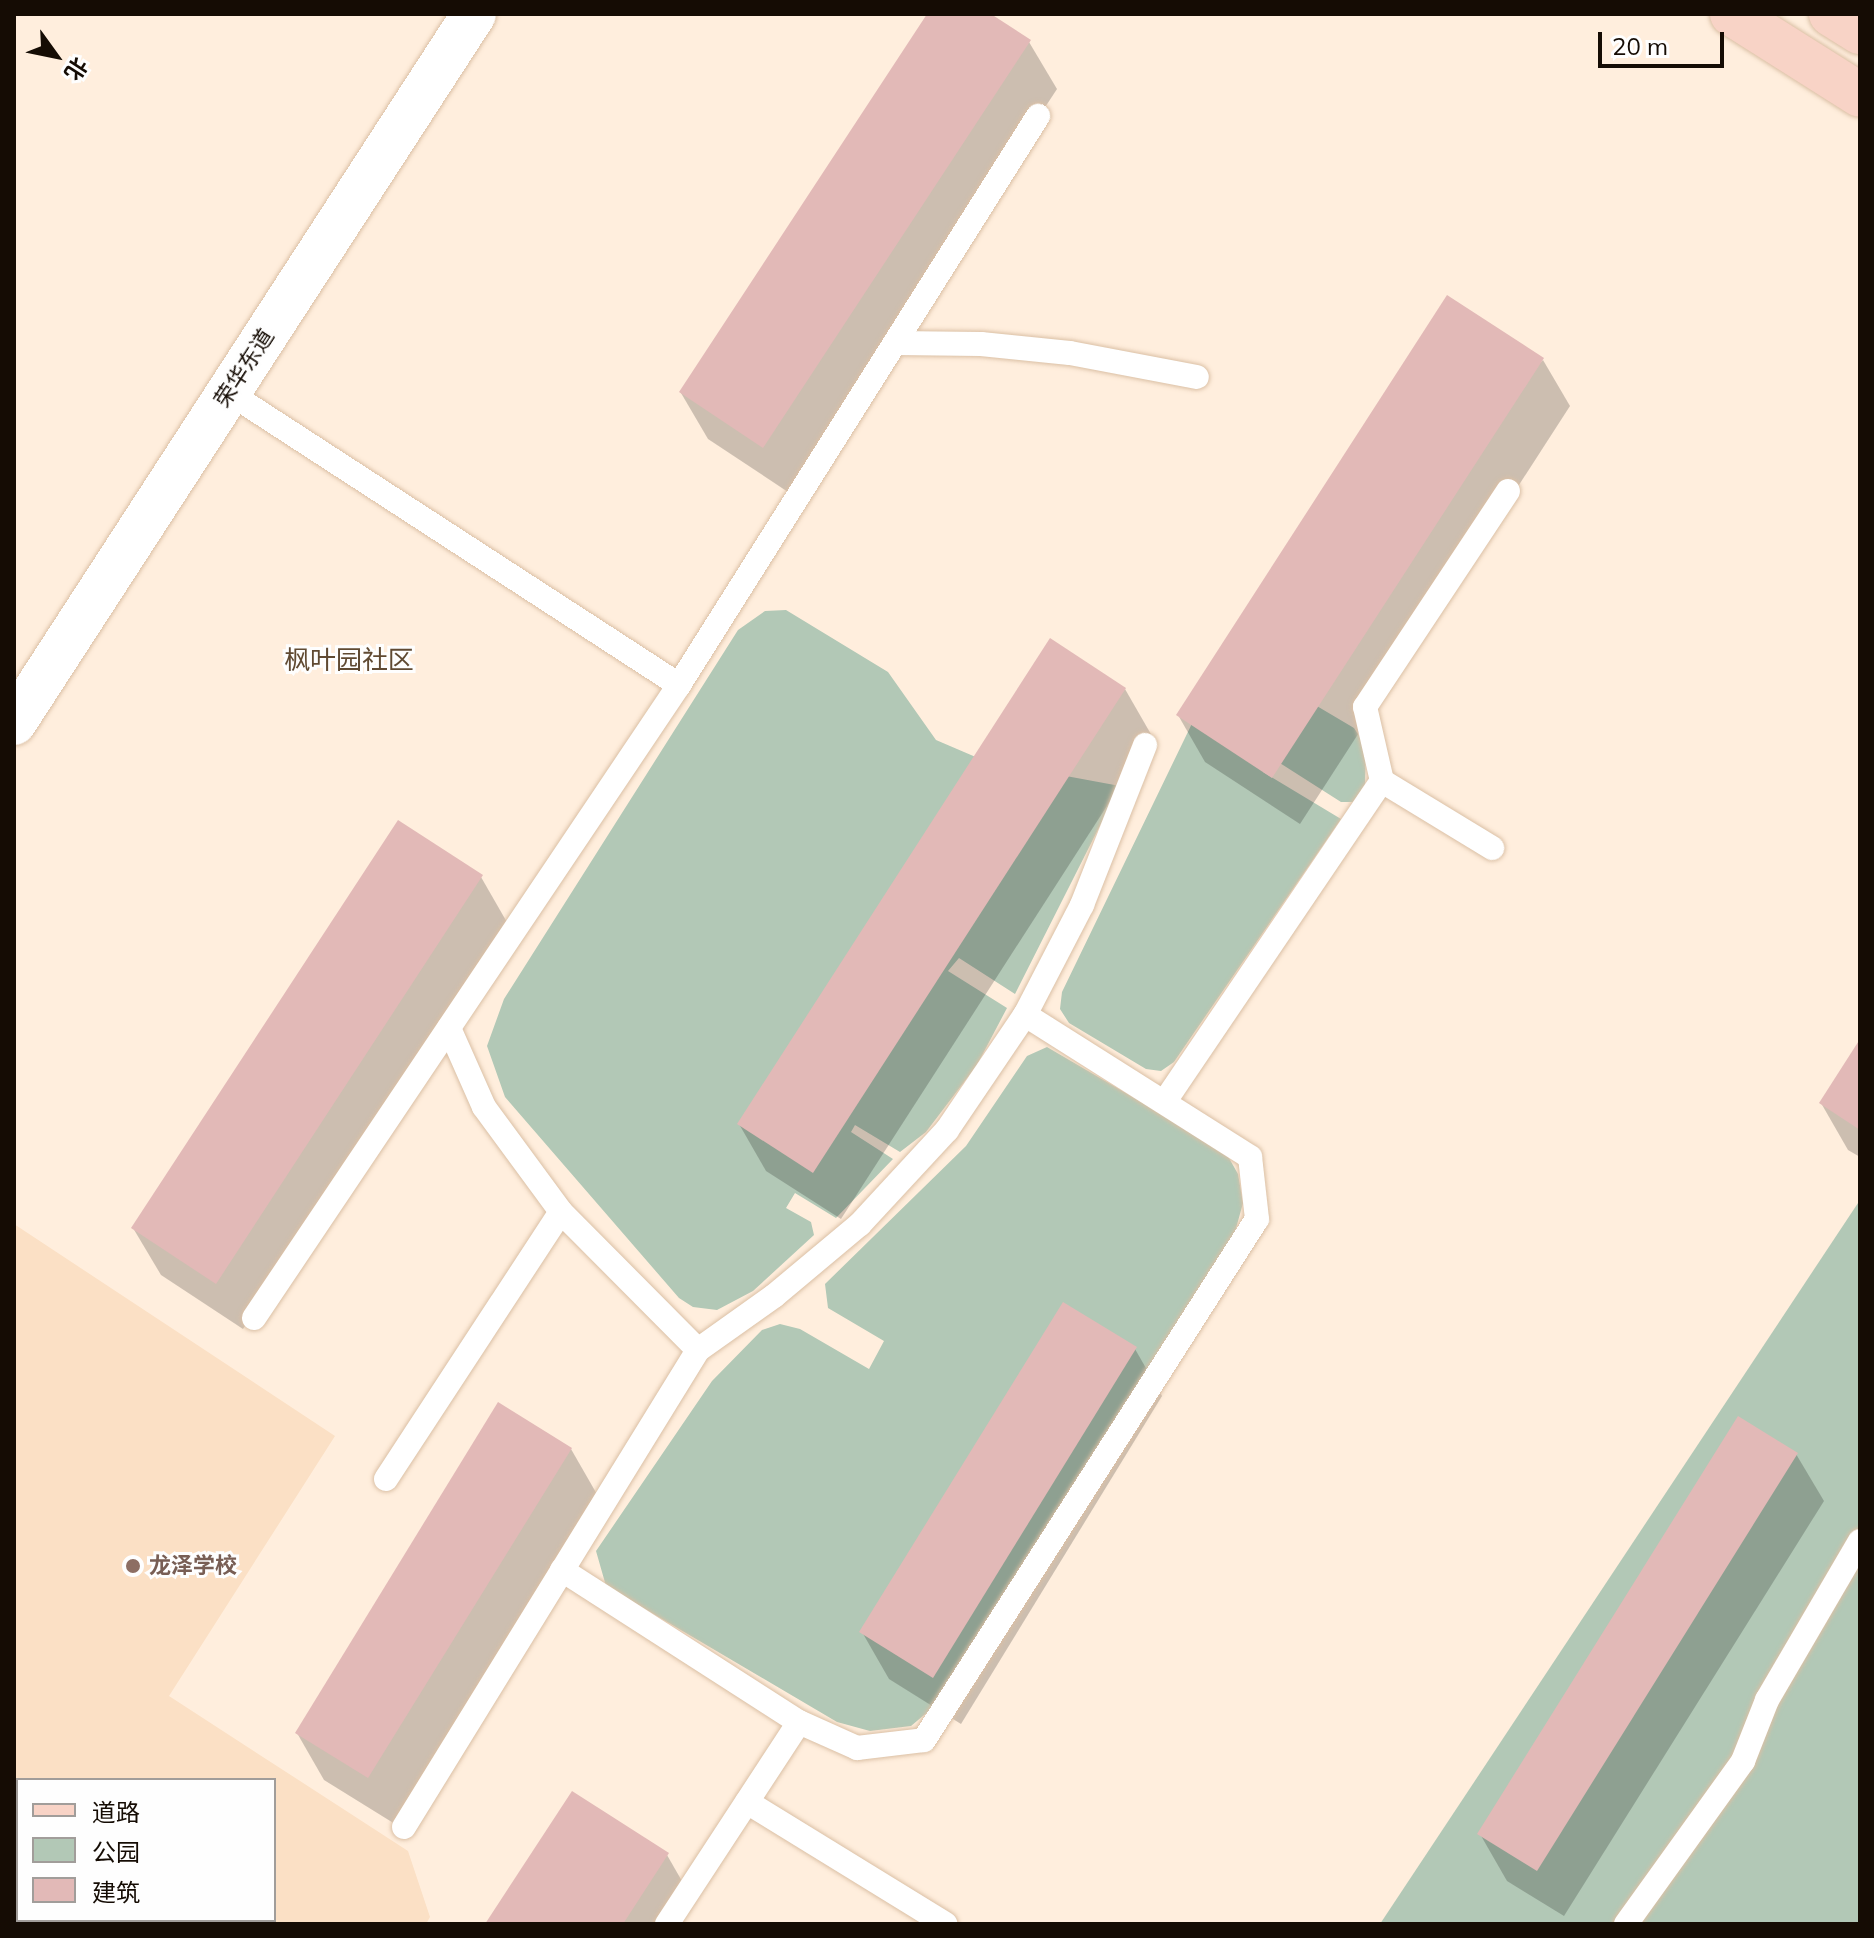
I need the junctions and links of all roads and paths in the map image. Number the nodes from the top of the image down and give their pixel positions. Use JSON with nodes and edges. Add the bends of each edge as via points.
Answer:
{"nodes":[{"id":1,"x":474,"y":14,"type":"edge"},
{"id":2,"x":1732,"y":14,"type":"edge"},
{"id":3,"x":1831,"y":14,"type":"edge"},
{"id":4,"x":1860,"y":32,"type":"edge"},
{"id":5,"x":1860,"y":95,"type":"edge"},
{"id":6,"x":1038,"y":116,"type":"dead end"},
{"id":7,"x":895,"y":343,"type":"junction"},
{"id":8,"x":1197,"y":377,"type":"dead end"},
{"id":9,"x":228,"y":392,"type":"junction"},
{"id":10,"x":1508,"y":491,"type":"dead end"},
{"id":11,"x":679,"y":685,"type":"junction"},
{"id":12,"x":14,"y":723,"type":"edge"},
{"id":13,"x":1145,"y":745,"type":"dead end"},
{"id":14,"x":1382,"y":781,"type":"junction"},
{"id":15,"x":1492,"y":848,"type":"dead end"},
{"id":16,"x":1025,"y":1015,"type":"junction"},
{"id":17,"x":449,"y":1028,"type":"junction"},
{"id":18,"x":1165,"y":1101,"type":"junction"},
{"id":19,"x":561,"y":1212,"type":"junction"},
{"id":20,"x":254,"y":1318,"type":"dead end"},
{"id":21,"x":698,"y":1350,"type":"junction"},
{"id":22,"x":386,"y":1479,"type":"dead end"},
{"id":23,"x":1860,"y":1541,"type":"edge"},
{"id":24,"x":562,"y":1570,"type":"junction"},
{"id":25,"x":799,"y":1722,"type":"junction"},
{"id":26,"x":747,"y":1802,"type":"junction"},
{"id":27,"x":404,"y":1827,"type":"dead end"},
{"id":28,"x":667,"y":1924,"type":"edge"},
{"id":29,"x":945,"y":1924,"type":"edge"},
{"id":30,"x":1626,"y":1924,"type":"edge"}],
"edges":[{"from":1,"to":9,"type":"street","name":"荣华东道"},
{"from":2,"to":5,"type":"main road"},
{"from":3,"to":4,"type":"main road"},
{"from":6,"to":7,"type":"lane"},
{"from":7,"to":8,"type":"lane","via":[[1070,353]]},
{"from":7,"to":11,"type":"lane"},
{"from":9,"to":11,"type":"lane"},
{"from":9,"to":12,"type":"street","name":"荣华东道"},
{"from":10,"to":14,"type":"lane","via":[[1365,707]]},
{"from":11,"to":17,"type":"lane"},
{"from":13,"to":16,"type":"lane","via":[[1082,905]]},
{"from":14,"to":15,"type":"lane"},
{"from":14,"to":18,"type":"lane"},
{"from":16,"to":18,"type":"lane"},
{"from":16,"to":21,"type":"lane","via":[[947,1130],[860,1224],[774,1296]]},
{"from":17,"to":19,"type":"lane","via":[[484,1107]]},
{"from":17,"to":20,"type":"lane"},
{"from":18,"to":25,"type":"lane","via":[[1250,1157],[1257,1219],[924,1740],[857,1748]]},
{"from":19,"to":21,"type":"lane"},
{"from":19,"to":22,"type":"lane"},
{"from":21,"to":24,"type":"lane"},
{"from":23,"to":30,"type":"lane","via":[[1767,1700],[1743,1761]]},
{"from":24,"to":25,"type":"lane"},
{"from":24,"to":27,"type":"lane"},
{"from":25,"to":26,"type":"lane"},
{"from":26,"to":28,"type":"lane"},
{"from":26,"to":29,"type":"lane"}]}
